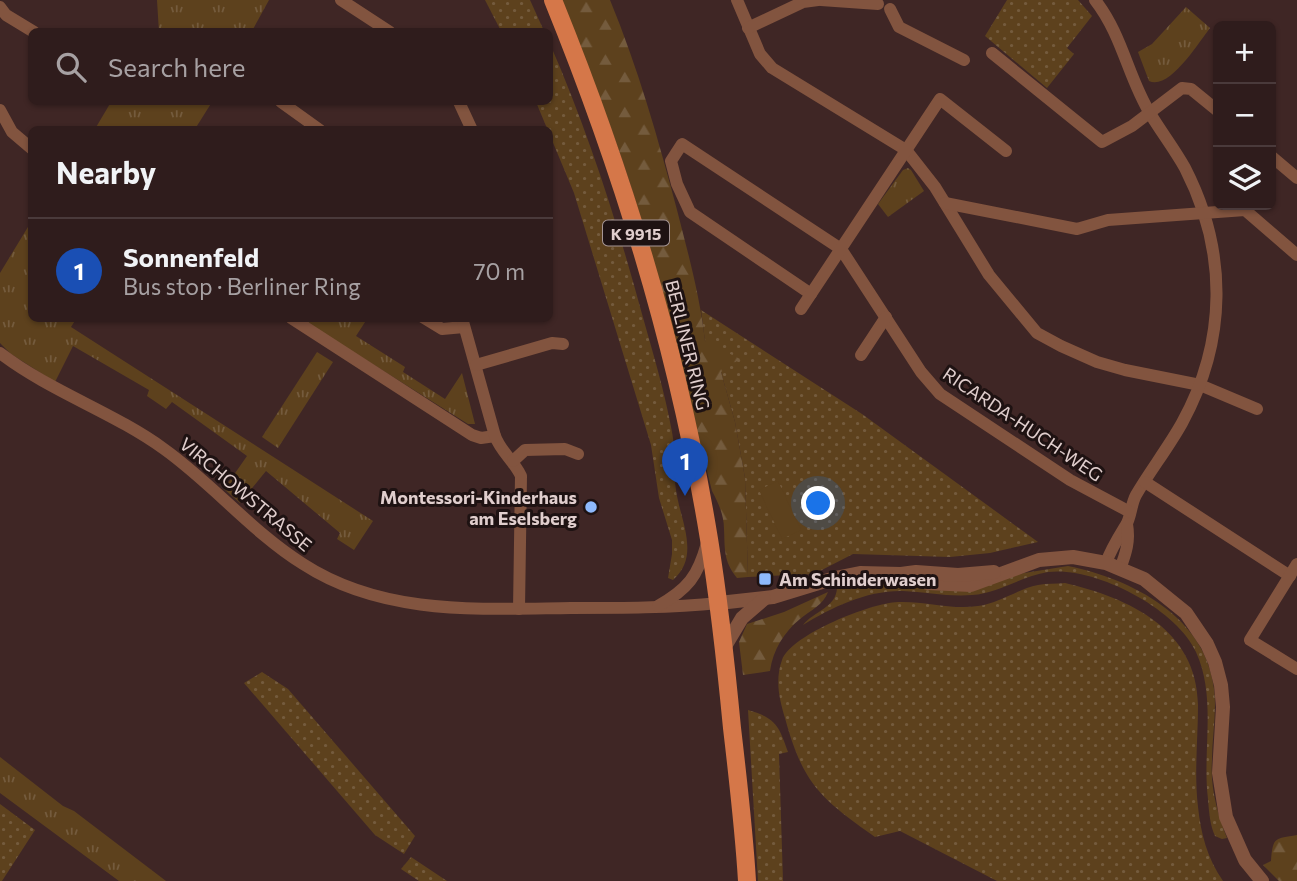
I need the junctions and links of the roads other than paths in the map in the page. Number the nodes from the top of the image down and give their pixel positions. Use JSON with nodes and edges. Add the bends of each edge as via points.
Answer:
{"nodes":[{"id":1,"x":341,"y":0,"type":"edge"},
{"id":2,"x":552,"y":0,"type":"edge"},
{"id":3,"x":737,"y":0,"type":"edge"},
{"id":4,"x":819,"y":0,"type":"edge"},
{"id":5,"x":1095,"y":0,"type":"edge"},
{"id":6,"x":885,"y":3,"type":"edge"},
{"id":7,"x":0,"y":6,"type":"edge"},
{"id":8,"x":28,"y":28,"type":"edge"},
{"id":9,"x":384,"y":28,"type":"edge"},
{"id":10,"x":748,"y":28,"type":"junction"},
{"id":11,"x":992,"y":53,"type":"dead end"},
{"id":12,"x":964,"y":60,"type":"dead end"},
{"id":13,"x":285,"y":105,"type":"edge"},
{"id":14,"x":460,"y":105,"type":"edge"},
{"id":15,"x":1213,"y":107,"type":"edge"},
{"id":16,"x":0,"y":110,"type":"edge"},
{"id":17,"x":1149,"y":113,"type":"junction"},
{"id":18,"x":314,"y":126,"type":"edge"},
{"id":19,"x":470,"y":126,"type":"edge"},
{"id":20,"x":28,"y":146,"type":"edge"},
{"id":21,"x":906,"y":150,"type":"junction"},
{"id":22,"x":1006,"y":151,"type":"dead end"},
{"id":23,"x":1276,"y":160,"type":"edge"},
{"id":24,"x":1297,"y":178,"type":"edge"},
{"id":25,"x":945,"y":203,"type":"junction"},
{"id":26,"x":1203,"y":213,"type":"junction"},
{"id":27,"x":841,"y":249,"type":"junction"},
{"id":28,"x":1297,"y":255,"type":"edge"},
{"id":29,"x":811,"y":294,"type":"junction"},
{"id":30,"x":802,"y":309,"type":"dead end"},
{"id":31,"x":886,"y":317,"type":"junction"},
{"id":32,"x":297,"y":322,"type":"edge"},
{"id":33,"x":431,"y":322,"type":"edge"},
{"id":34,"x":463,"y":323,"type":"edge"},
{"id":35,"x":563,"y":344,"type":"dead end"},
{"id":36,"x":0,"y":353,"type":"edge"},
{"id":37,"x":861,"y":355,"type":"dead end"},
{"id":38,"x":476,"y":365,"type":"junction"},
{"id":39,"x":1200,"y":385,"type":"junction"},
{"id":40,"x":1257,"y":409,"type":"dead end"},
{"id":41,"x":495,"y":436,"type":"junction"},
{"id":42,"x":578,"y":454,"type":"dead end"},
{"id":43,"x":513,"y":461,"type":"junction"},
{"id":44,"x":1145,"y":482,"type":"junction"},
{"id":45,"x":1129,"y":518,"type":"junction"},
{"id":46,"x":709,"y":536,"type":"junction"},
{"id":47,"x":1106,"y":563,"type":"junction"},
{"id":48,"x":1120,"y":569,"type":"junction"},
{"id":49,"x":1295,"y":569,"type":"edge"},
{"id":50,"x":764,"y":598,"type":"junction"},
{"id":51,"x":719,"y":603,"type":"junction"},
{"id":52,"x":657,"y":606,"type":"junction"},
{"id":53,"x":519,"y":608,"type":"junction"},
{"id":54,"x":724,"y":648,"type":"junction"},
{"id":55,"x":1297,"y":669,"type":"edge"},
{"id":56,"x":747,"y":881,"type":"edge"},
{"id":57,"x":1262,"y":881,"type":"edge"}],
"edges":[{"from":1,"to":9,"type":"street"},
{"from":2,"to":46,"type":"main road","name":"BERLINER RING","number":"K 9915","via":[[626,197],[684,417]]},
{"from":3,"to":10,"type":"street"},
{"from":4,"to":6,"type":"street"},
{"from":4,"to":10,"type":"street","via":[[803,2]]},
{"from":5,"to":17,"type":"street","via":[[1116,33]]},
{"from":6,"to":12,"type":"street","via":[[899,27]]},
{"from":7,"to":8,"type":"street"},
{"from":10,"to":21,"type":"street","via":[[772,68]]},
{"from":11,"to":17,"type":"street","via":[[1102,142]]},
{"from":13,"to":18,"type":"street"},
{"from":14,"to":19,"type":"street"},
{"from":15,"to":17,"type":"street","via":[[1191,89],[1182,88]]},
{"from":16,"to":20,"type":"street","via":[[12,132]]},
{"from":17,"to":26,"type":"street","via":[[1185,169]]},
{"from":21,"to":22,"type":"street","via":[[940,99]]},
{"from":21,"to":25,"type":"street"},
{"from":21,"to":27,"type":"street"},
{"from":23,"to":24,"type":"street"},
{"from":25,"to":26,"type":"street","via":[[1077,229],[1108,220]]},
{"from":25,"to":39,"type":"street","via":[[989,275],[1037,332],[1097,362]]},
{"from":26,"to":28,"type":"street","via":[[1245,210]]},
{"from":26,"to":39,"type":"street","via":[[1219,287],[1217,320]]},
{"from":27,"to":29,"type":"street"},
{"from":27,"to":29,"type":"street","name":"RICARDA-HUCH-WEG","via":[[682,144],[671,162],[690,212]]},
{"from":27,"to":31,"type":"street","name":"RICARDA-HUCH-WEG"},
{"from":29,"to":30,"type":"street"},
{"from":31,"to":37,"type":"street"},
{"from":31,"to":45,"type":"street","name":"RICARDA-HUCH-WEG","via":[[940,394]]},
{"from":32,"to":41,"type":"street","via":[[472,435],[481,439]]},
{"from":33,"to":34,"type":"street","via":[[442,329]]},
{"from":34,"to":38,"type":"street"},
{"from":35,"to":38,"type":"street","via":[[552,343]]},
{"from":36,"to":53,"type":"street","name":"VIRCHOWSTRASSE","via":[[45,384],[162,447],[255,529],[322,575],[396,602]]},
{"from":38,"to":41,"type":"street"},
{"from":39,"to":40,"type":"street"},
{"from":39,"to":44,"type":"street","via":[[1182,424]]},
{"from":41,"to":43,"type":"street","via":[[501,451]]},
{"from":42,"to":43,"type":"street","via":[[565,449],[525,450]]},
{"from":43,"to":53,"type":"street","via":[[522,476]]},
{"from":44,"to":45,"type":"street"},
{"from":44,"to":49,"type":"street"},
{"from":45,"to":47,"type":"street"},
{"from":45,"to":48,"type":"street","via":[[1128,544]]},
{"from":46,"to":51,"type":"main road","name":"BERLINER RING","number":"K 9915"},
{"from":46,"to":52,"type":"street","via":[[694,577],[680,593]]},
{"from":47,"to":48,"type":"street"},
{"from":47,"to":50,"type":"street","via":[[1073,557],[1004,572],[860,573]]},
{"from":48,"to":57,"type":"street","via":[[1144,579],[1186,613],[1207,644],[1222,695],[1219,773],[1226,817],[1245,860]]},
{"from":49,"to":55,"type":"street","via":[[1250,640]]},
{"from":50,"to":51,"type":"street"},
{"from":50,"to":54,"type":"street","via":[[742,618]]},
{"from":51,"to":52,"type":"street","name":"VIRCHOWSTRASSE"},
{"from":51,"to":54,"type":"main road","name":"BERLINER RING","number":"K 9915"},
{"from":52,"to":53,"type":"street","name":"VIRCHOWSTRASSE"},
{"from":54,"to":56,"type":"main road","name":"BERLINER RING","number":"K 9915"}]}
